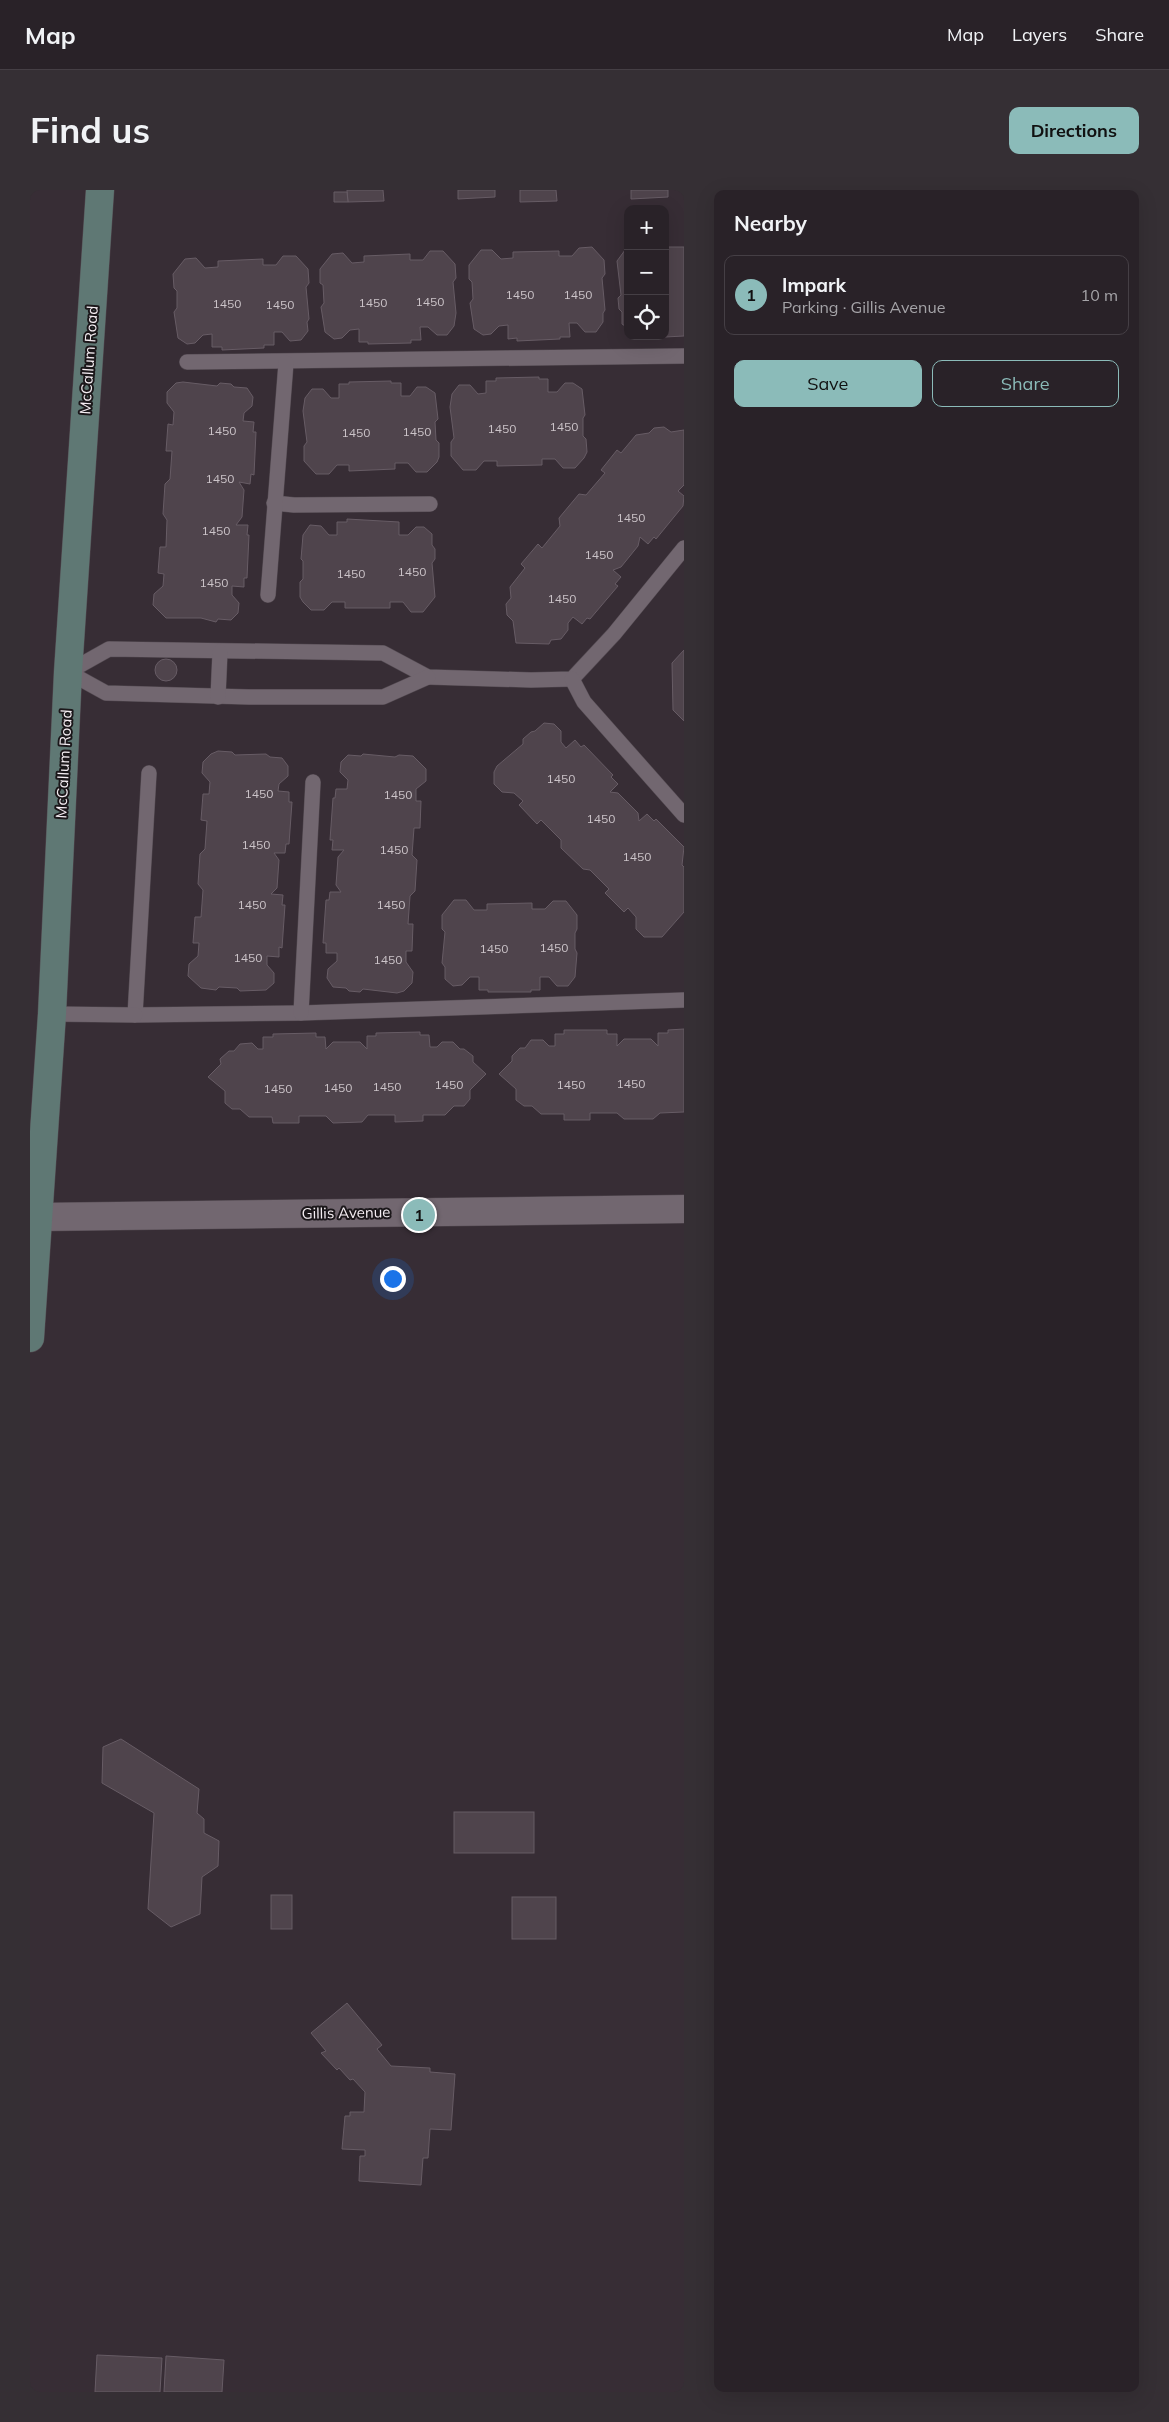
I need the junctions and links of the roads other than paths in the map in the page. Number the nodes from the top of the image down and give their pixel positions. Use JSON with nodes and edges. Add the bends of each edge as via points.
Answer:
{"nodes":[{"id":1,"x":100,"y":190,"type":"edge"},
{"id":2,"x":684,"y":356,"type":"edge"},
{"id":3,"x":187,"y":362,"type":"dead end"},
{"id":4,"x":286,"y":363,"type":"junction"},
{"id":5,"x":274,"y":503,"type":"junction"},
{"id":6,"x":430,"y":504,"type":"dead end"},
{"id":7,"x":684,"y":548,"type":"edge"},
{"id":8,"x":268,"y":595,"type":"dead end"},
{"id":9,"x":220,"y":652,"type":"junction"},
{"id":10,"x":68,"y":672,"type":"junction"},
{"id":11,"x":428,"y":677,"type":"junction"},
{"id":12,"x":572,"y":679,"type":"junction"},
{"id":13,"x":218,"y":697,"type":"junction"},
{"id":14,"x":149,"y":773,"type":"dead end"},
{"id":15,"x":313,"y":782,"type":"dead end"},
{"id":16,"x":684,"y":815,"type":"edge"},
{"id":17,"x":684,"y":1000,"type":"edge"},
{"id":18,"x":301,"y":1013,"type":"junction"},
{"id":19,"x":52,"y":1014,"type":"junction"},
{"id":20,"x":135,"y":1015,"type":"junction"},
{"id":21,"x":684,"y":1209,"type":"edge"},
{"id":22,"x":39,"y":1217,"type":"junction"},
{"id":23,"x":30,"y":1338,"type":"edge"}],
"edges":[{"from":1,"to":10,"type":"main road","name":"McCallum Road"},
{"from":2,"to":4,"type":"lane"},
{"from":3,"to":4,"type":"lane"},
{"from":4,"to":5,"type":"lane"},
{"from":5,"to":6,"type":"lane"},
{"from":5,"to":8,"type":"lane"},
{"from":7,"to":12,"type":"lane","via":[[614,634]]},
{"from":9,"to":10,"type":"lane","via":[[108,649]]},
{"from":9,"to":11,"type":"lane","via":[[383,653]]},
{"from":9,"to":13,"type":"lane"},
{"from":10,"to":13,"type":"lane","via":[[106,693]]},
{"from":10,"to":19,"type":"main road","name":"McCallum Road"},
{"from":11,"to":12,"type":"lane"},
{"from":11,"to":13,"type":"lane","via":[[383,697]]},
{"from":12,"to":16,"type":"lane","via":[[584,702]]},
{"from":14,"to":20,"type":"lane"},
{"from":15,"to":18,"type":"lane"},
{"from":17,"to":18,"type":"lane"},
{"from":18,"to":20,"type":"lane"},
{"from":19,"to":20,"type":"lane"},
{"from":19,"to":22,"type":"main road","name":"McCallum Road"},
{"from":21,"to":22,"type":"street","name":"Gillis Avenue"},
{"from":22,"to":23,"type":"main road","name":"McCallum Road"}]}
